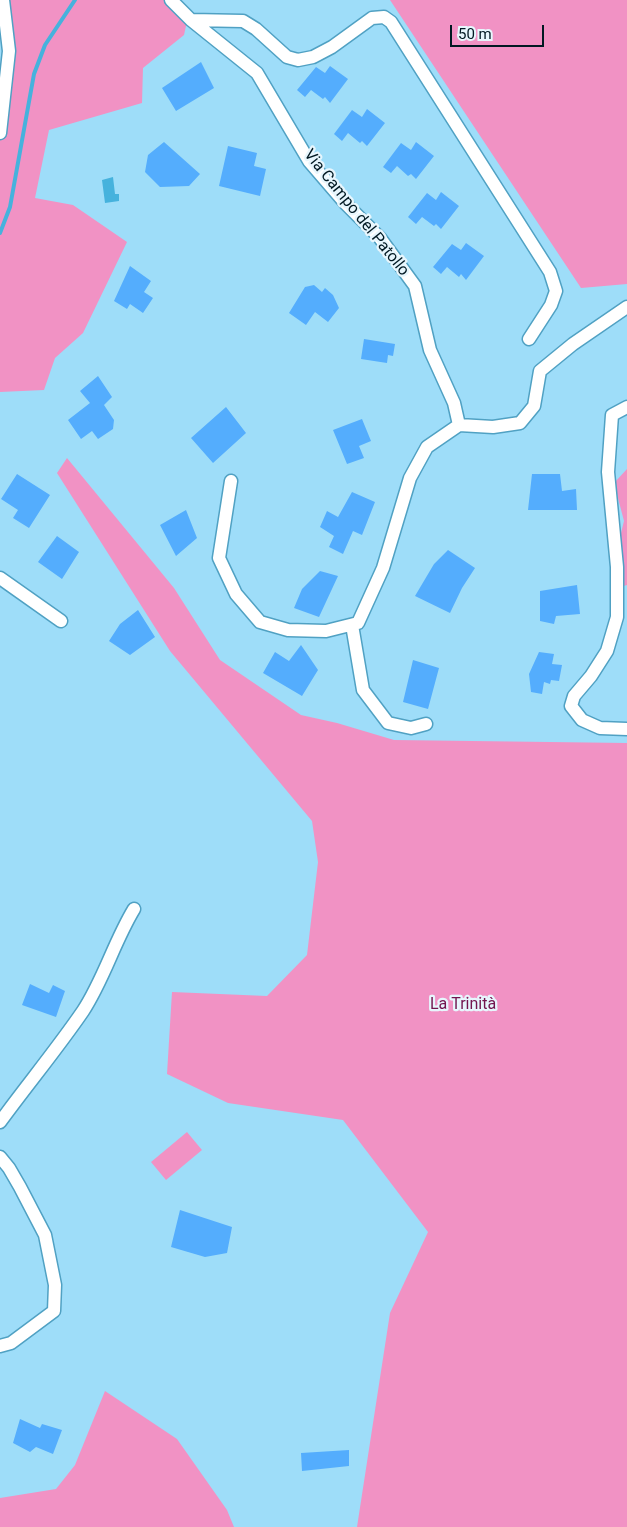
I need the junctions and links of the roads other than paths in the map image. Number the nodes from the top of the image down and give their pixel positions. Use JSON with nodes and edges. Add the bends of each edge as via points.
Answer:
{"nodes":[{"id":1,"x":3,"y":0,"type":"edge"},
{"id":2,"x":172,"y":0,"type":"edge"},
{"id":3,"x":191,"y":20,"type":"junction"},
{"id":4,"x":0,"y":133,"type":"edge"},
{"id":5,"x":627,"y":307,"type":"edge"},
{"id":6,"x":530,"y":339,"type":"dead end"},
{"id":7,"x":627,"y":407,"type":"edge"},
{"id":8,"x":459,"y":425,"type":"junction"},
{"id":9,"x":231,"y":481,"type":"dead end"},
{"id":10,"x":0,"y":578,"type":"edge"},
{"id":11,"x":61,"y":621,"type":"dead end"},
{"id":12,"x":352,"y":624,"type":"junction"},
{"id":13,"x":426,"y":724,"type":"dead end"},
{"id":14,"x":627,"y":729,"type":"edge"},
{"id":15,"x":134,"y":910,"type":"dead end"},
{"id":16,"x":0,"y":1122,"type":"edge"},
{"id":17,"x":0,"y":1157,"type":"edge"},
{"id":18,"x":0,"y":1346,"type":"edge"}],
"edges":[{"from":1,"to":4,"type":"street","via":[[8,51]]},
{"from":2,"to":3,"type":"street","name":"Via Campo del Patollo"},
{"from":3,"to":6,"type":"street","via":[[243,21],[287,57],[298,60],[313,57],[372,18],[384,17],[392,22],[550,272],[556,291]]},
{"from":3,"to":8,"type":"street","name":"Via Campo del Patollo","via":[[257,73],[309,161],[380,238],[415,286],[430,350],[454,403]]},
{"from":5,"to":8,"type":"street","via":[[540,371],[534,406],[520,423],[493,427]]},
{"from":7,"to":14,"type":"street","via":[[612,415],[608,472],[617,567],[617,617],[607,651],[574,696],[572,706],[582,720],[600,728]]},
{"from":8,"to":12,"type":"street","via":[[427,447],[410,478],[383,568],[358,623]]},
{"from":9,"to":12,"type":"street","via":[[219,558],[236,594],[260,622],[288,630],[326,632]]},
{"from":10,"to":11,"type":"street"},
{"from":12,"to":13,"type":"street","via":[[363,690],[388,723],[411,728]]},
{"from":15,"to":16,"type":"street","via":[[83,1011]]},
{"from":17,"to":18,"type":"street","via":[[45,1235],[55,1285],[54,1311],[11,1343]]}]}
